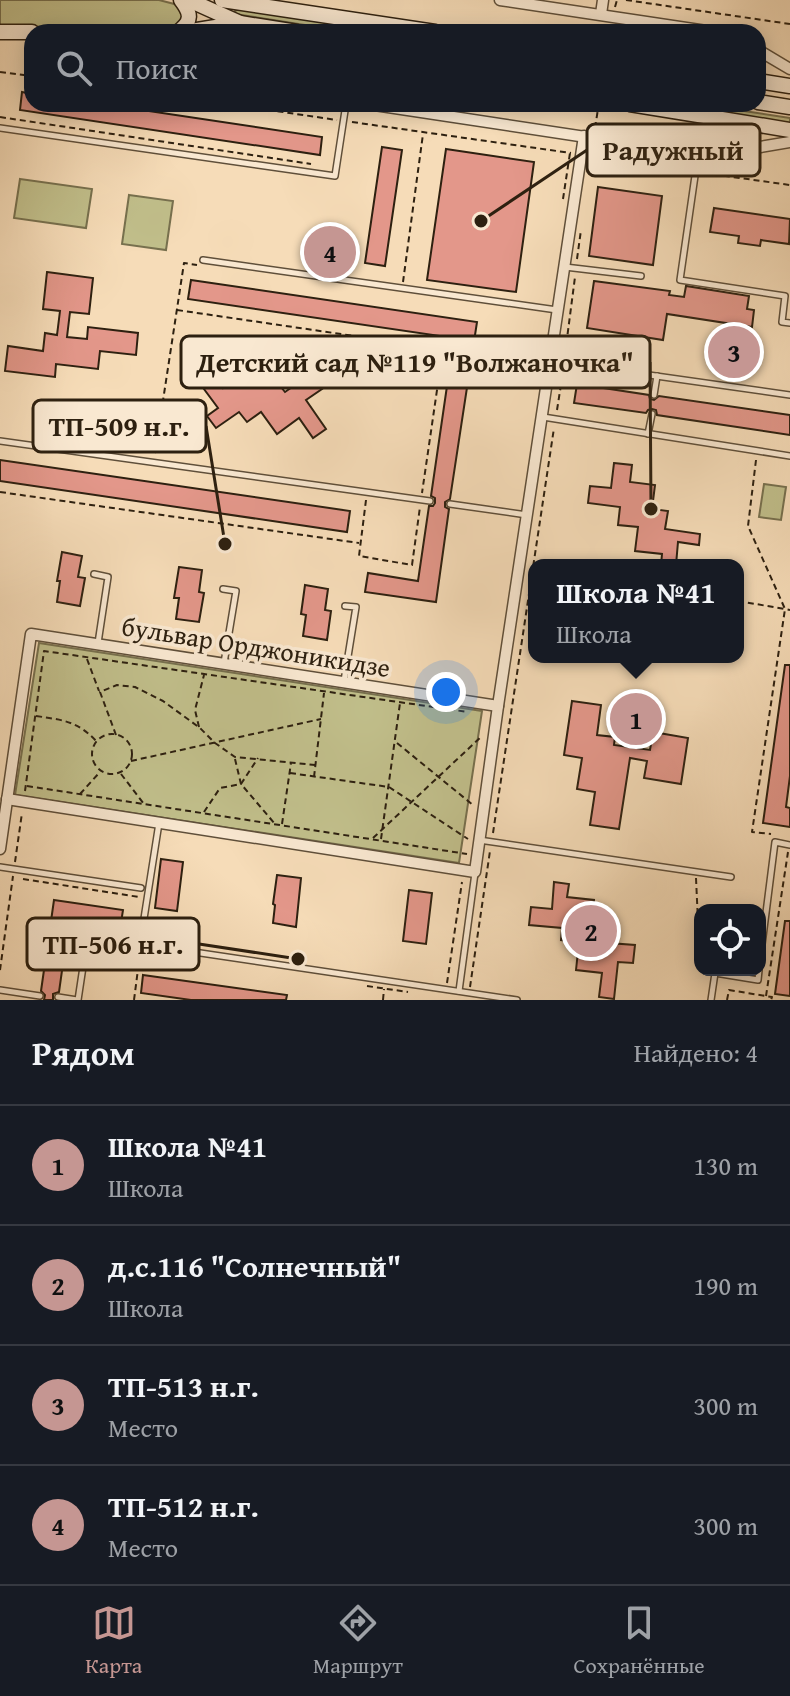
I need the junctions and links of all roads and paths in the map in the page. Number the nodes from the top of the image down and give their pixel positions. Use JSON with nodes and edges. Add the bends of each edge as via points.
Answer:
{"nodes":[{"id":1,"x":181,"y":0,"type":"edge"},
{"id":2,"x":189,"y":0,"type":"edge"},
{"id":3,"x":222,"y":0,"type":"edge"},
{"id":4,"x":500,"y":0,"type":"edge"},
{"id":5,"x":603,"y":0,"type":"edge"},
{"id":6,"x":626,"y":0,"type":"edge"},
{"id":7,"x":601,"y":14,"type":"junction"},
{"id":8,"x":240,"y":23,"type":"junction"},
{"id":9,"x":187,"y":24,"type":"edge"},
{"id":10,"x":234,"y":24,"type":"edge"},
{"id":11,"x":246,"y":24,"type":"edge"},
{"id":12,"x":382,"y":24,"type":"edge"},
{"id":13,"x":663,"y":24,"type":"edge"},
{"id":14,"x":790,"y":24,"type":"edge"},
{"id":15,"x":0,"y":32,"type":"edge"},
{"id":16,"x":24,"y":32,"type":"edge"},
{"id":17,"x":766,"y":55,"type":"edge"},
{"id":18,"x":790,"y":69,"type":"edge"},
{"id":19,"x":0,"y":72,"type":"edge"},
{"id":20,"x":24,"y":75,"type":"edge"},
{"id":21,"x":766,"y":82,"type":"edge"},
{"id":22,"x":790,"y":86,"type":"edge"},
{"id":23,"x":766,"y":103,"type":"edge"},
{"id":24,"x":790,"y":107,"type":"edge"},
{"id":25,"x":286,"y":112,"type":"edge"},
{"id":26,"x":345,"y":112,"type":"edge"},
{"id":27,"x":422,"y":112,"type":"edge"},
{"id":28,"x":679,"y":112,"type":"edge"},
{"id":29,"x":0,"y":117,"type":"edge"},
{"id":30,"x":344,"y":120,"type":"junction"},
{"id":31,"x":0,"y":128,"type":"edge"},
{"id":32,"x":790,"y":130,"type":"edge"},
{"id":33,"x":424,"y":132,"type":"junction"},
{"id":34,"x":584,"y":136,"type":"junction"},
{"id":35,"x":790,"y":142,"type":"edge"},
{"id":36,"x":698,"y":154,"type":"junction"},
{"id":37,"x":582,"y":155,"type":"junction"},
{"id":38,"x":311,"y":164,"type":"dead end"},
{"id":39,"x":696,"y":172,"type":"junction"},
{"id":40,"x":790,"y":185,"type":"edge"},
{"id":41,"x":581,"y":230,"type":"dead end"},
{"id":42,"x":577,"y":259,"type":"dead end"},
{"id":43,"x":203,"y":260,"type":"dead end"},
{"id":44,"x":184,"y":263,"type":"dead end"},
{"id":45,"x":565,"y":267,"type":"junction"},
{"id":46,"x":575,"y":274,"type":"dead end"},
{"id":47,"x":641,"y":276,"type":"dead end"},
{"id":48,"x":403,"y":280,"type":"dead end"},
{"id":49,"x":177,"y":310,"type":"junction"},
{"id":50,"x":558,"y":310,"type":"junction"},
{"id":51,"x":790,"y":323,"type":"edge"},
{"id":52,"x":550,"y":361,"type":"junction"},
{"id":53,"x":564,"y":363,"type":"junction"},
{"id":54,"x":657,"y":376,"type":"junction"},
{"id":55,"x":654,"y":395,"type":"dead end"},
{"id":56,"x":790,"y":395,"type":"edge"},
{"id":57,"x":652,"y":414,"type":"dead end"},
{"id":58,"x":542,"y":416,"type":"junction"},
{"id":59,"x":556,"y":419,"type":"junction"},
{"id":60,"x":648,"y":434,"type":"junction"},
{"id":61,"x":0,"y":441,"type":"edge"},
{"id":62,"x":757,"y":451,"type":"junction"},
{"id":63,"x":790,"y":456,"type":"edge"},
{"id":64,"x":154,"y":463,"type":"junction"},
{"id":65,"x":0,"y":492,"type":"edge"},
{"id":66,"x":367,"y":500,"type":"dead end"},
{"id":67,"x":421,"y":500,"type":"junction"},
{"id":68,"x":430,"y":501,"type":"dead end"},
{"id":69,"x":450,"y":504,"type":"dead end"},
{"id":70,"x":527,"y":515,"type":"junction"},
{"id":71,"x":361,"y":543,"type":"junction"},
{"id":72,"x":535,"y":559,"type":"edge"},
{"id":73,"x":94,"y":574,"type":"dead end"},
{"id":74,"x":223,"y":589,"type":"dead end"},
{"id":75,"x":744,"y":602,"type":"edge"},
{"id":76,"x":345,"y":606,"type":"dead end"},
{"id":77,"x":528,"y":607,"type":"edge"},
{"id":78,"x":785,"y":609,"type":"junction"},
{"id":79,"x":790,"y":610,"type":"edge"},
{"id":80,"x":97,"y":644,"type":"junction"},
{"id":81,"x":44,"y":651,"type":"dead end"},
{"id":82,"x":87,"y":657,"type":"junction"},
{"id":83,"x":224,"y":664,"type":"junction"},
{"id":84,"x":204,"y":674,"type":"junction"},
{"id":85,"x":344,"y":682,"type":"junction"},
{"id":86,"x":324,"y":691,"type":"junction"},
{"id":87,"x":100,"y":692,"type":"junction"},
{"id":88,"x":400,"y":703,"type":"junction"},
{"id":89,"x":498,"y":706,"type":"junction"},
{"id":90,"x":473,"y":713,"type":"dead end"},
{"id":91,"x":35,"y":715,"type":"dead end"},
{"id":92,"x":321,"y":719,"type":"junction"},
{"id":93,"x":200,"y":728,"type":"junction"},
{"id":94,"x":484,"y":734,"type":"dead end"},
{"id":95,"x":116,"y":735,"type":"junction"},
{"id":96,"x":395,"y":741,"type":"junction"},
{"id":97,"x":97,"y":742,"type":"junction"},
{"id":98,"x":215,"y":743,"type":"junction"},
{"id":99,"x":235,"y":757,"type":"junction"},
{"id":100,"x":258,"y":758,"type":"junction"},
{"id":101,"x":131,"y":761,"type":"junction"},
{"id":102,"x":291,"y":762,"type":"junction"},
{"id":103,"x":315,"y":765,"type":"junction"},
{"id":104,"x":101,"y":771,"type":"junction"},
{"id":105,"x":120,"y":772,"type":"junction"},
{"id":106,"x":290,"y":773,"type":"junction"},
{"id":107,"x":314,"y":777,"type":"junction"},
{"id":108,"x":438,"y":777,"type":"junction"},
{"id":109,"x":241,"y":784,"type":"junction"},
{"id":110,"x":25,"y":786,"type":"dead end"},
{"id":111,"x":389,"y":787,"type":"junction"},
{"id":112,"x":80,"y":794,"type":"junction"},
{"id":113,"x":7,"y":799,"type":"junction"},
{"id":114,"x":411,"y":802,"type":"junction"},
{"id":115,"x":145,"y":805,"type":"junction"},
{"id":116,"x":474,"y":805,"type":"dead end"},
{"id":117,"x":203,"y":813,"type":"junction"},
{"id":118,"x":159,"y":823,"type":"junction"},
{"id":119,"x":275,"y":824,"type":"junction"},
{"id":120,"x":282,"y":825,"type":"junction"},
{"id":121,"x":381,"y":831,"type":"junction"},
{"id":122,"x":372,"y":839,"type":"junction"},
{"id":123,"x":474,"y":840,"type":"junction"},
{"id":124,"x":380,"y":841,"type":"junction"},
{"id":125,"x":492,"y":842,"type":"junction"},
{"id":126,"x":790,"y":845,"type":"edge"},
{"id":127,"x":0,"y":849,"type":"edge"},
{"id":128,"x":477,"y":855,"type":"junction"},
{"id":129,"x":0,"y":867,"type":"edge"},
{"id":130,"x":475,"y":872,"type":"junction"},
{"id":131,"x":696,"y":874,"type":"dead end"},
{"id":132,"x":13,"y":877,"type":"dead end"},
{"id":133,"x":463,"y":877,"type":"dead end"},
{"id":134,"x":731,"y":877,"type":"dead end"},
{"id":135,"x":141,"y":888,"type":"dead end"},
{"id":136,"x":140,"y":897,"type":"dead end"},
{"id":137,"x":697,"y":904,"type":"edge"},
{"id":138,"x":766,"y":913,"type":"edge"},
{"id":139,"x":134,"y":939,"type":"dead end"},
{"id":140,"x":83,"y":945,"type":"dead end"},
{"id":141,"x":127,"y":952,"type":"dead end"},
{"id":142,"x":141,"y":952,"type":"dead end"},
{"id":143,"x":715,"y":976,"type":"edge"},
{"id":144,"x":733,"y":976,"type":"edge"},
{"id":145,"x":758,"y":976,"type":"edge"},
{"id":146,"x":447,"y":983,"type":"dead end"},
{"id":147,"x":369,"y":987,"type":"dead end"},
{"id":148,"x":384,"y":989,"type":"junction"},
{"id":149,"x":0,"y":990,"type":"edge"},
{"id":150,"x":459,"y":991,"type":"junction"},
{"id":151,"x":415,"y":993,"type":"dead end"},
{"id":152,"x":469,"y":993,"type":"junction"},
{"id":153,"x":40,"y":996,"type":"dead end"},
{"id":154,"x":766,"y":996,"type":"junction"},
{"id":155,"x":58,"y":997,"type":"dead end"},
{"id":156,"x":78,"y":1000,"type":"edge"},
{"id":157,"x":134,"y":1000,"type":"edge"},
{"id":158,"x":383,"y":1000,"type":"edge"},
{"id":159,"x":517,"y":1000,"type":"edge"},
{"id":160,"x":711,"y":1000,"type":"edge"},
{"id":161,"x":727,"y":1000,"type":"edge"},
{"id":162,"x":771,"y":1000,"type":"edge"}],
"edges":[{"from":1,"to":9,"type":"main road","via":[[189,10]]},
{"from":2,"to":8,"type":"main road"},
{"from":3,"to":12,"type":"main road"},
{"from":4,"to":7,"type":"street"},
{"from":5,"to":7,"type":"street"},
{"from":6,"to":14,"type":"path"},
{"from":7,"to":13,"type":"street"},
{"from":8,"to":10,"type":"main road"},
{"from":8,"to":11,"type":"main road"},
{"from":15,"to":16,"type":"main road"},
{"from":17,"to":18,"type":"street"},
{"from":19,"to":20,"type":"path"},
{"from":21,"to":22,"type":"main road"},
{"from":23,"to":24,"type":"main road"},
{"from":25,"to":30,"type":"path"},
{"from":26,"to":30,"type":"lane"},
{"from":27,"to":34,"type":"street"},
{"from":28,"to":32,"type":"main road"},
{"from":29,"to":38,"type":"path"},
{"from":30,"to":31,"type":"lane","via":[[335,176]]},
{"from":30,"to":33,"type":"path"},
{"from":33,"to":37,"type":"path"},
{"from":33,"to":48,"type":"path"},
{"from":34,"to":36,"type":"street"},
{"from":34,"to":37,"type":"street"},
{"from":35,"to":36,"type":"street"},
{"from":36,"to":39,"type":"lane"},
{"from":37,"to":39,"type":"path"},
{"from":37,"to":45,"type":"street"},
{"from":39,"to":40,"type":"path"},
{"from":39,"to":51,"type":"lane","via":[[680,280],[785,296],[782,322]]},
{"from":41,"to":42,"type":"path"},
{"from":43,"to":50,"type":"lane"},
{"from":44,"to":49,"type":"path"},
{"from":45,"to":47,"type":"lane"},
{"from":45,"to":50,"type":"street"},
{"from":46,"to":53,"type":"path"},
{"from":49,"to":64,"type":"path"},
{"from":49,"to":67,"type":"path","via":[[443,349]]},
{"from":50,"to":52,"type":"street"},
{"from":52,"to":53,"type":"lane"},
{"from":52,"to":58,"type":"street"},
{"from":53,"to":54,"type":"lane"},
{"from":53,"to":59,"type":"path"},
{"from":54,"to":55,"type":"lane"},
{"from":54,"to":56,"type":"lane"},
{"from":57,"to":60,"type":"lane"},
{"from":58,"to":59,"type":"lane"},
{"from":58,"to":70,"type":"street"},
{"from":59,"to":60,"type":"lane"},
{"from":59,"to":72,"type":"path"},
{"from":60,"to":62,"type":"lane"},
{"from":61,"to":64,"type":"lane"},
{"from":62,"to":63,"type":"lane"},
{"from":62,"to":78,"type":"path","via":[[748,526]]},
{"from":64,"to":67,"type":"lane"},
{"from":65,"to":71,"type":"path"},
{"from":66,"to":71,"type":"path"},
{"from":67,"to":68,"type":"lane"},
{"from":67,"to":71,"type":"path","via":[[412,565],[359,556]]},
{"from":69,"to":70,"type":"lane"},
{"from":70,"to":89,"type":"street"},
{"from":73,"to":80,"type":"lane","via":[[108,577]]},
{"from":74,"to":83,"type":"lane","via":[[236,591]]},
{"from":75,"to":78,"type":"path"},
{"from":76,"to":85,"type":"lane","via":[[356,607]]},
{"from":77,"to":125,"type":"path"},
{"from":78,"to":79,"type":"path"},
{"from":78,"to":126,"type":"path","via":[[752,832],[790,838]]},
{"from":80,"to":83,"type":"street","name":"бульвар Орджоникидзе"},
{"from":80,"to":113,"type":"street","name":"бульвар Орджоникидзе","via":[[31,634]]},
{"from":81,"to":82,"type":"path"},
{"from":82,"to":84,"type":"path"},
{"from":82,"to":87,"type":"path"},
{"from":83,"to":85,"type":"street","name":"бульвар Орджоникидзе"},
{"from":84,"to":86,"type":"path"},
{"from":84,"to":93,"type":"path","via":[[195,710]]},
{"from":85,"to":89,"type":"street","name":"бульвар Орджоникидзе"},
{"from":86,"to":88,"type":"path"},
{"from":86,"to":92,"type":"path"},
{"from":87,"to":93,"type":"path","via":[[117,685],[135,687]]},
{"from":87,"to":95,"type":"path"},
{"from":88,"to":90,"type":"path"},
{"from":88,"to":96,"type":"path"},
{"from":89,"to":123,"type":"street"},
{"from":91,"to":97,"type":"path","via":[[68,721]]},
{"from":92,"to":98,"type":"path"},
{"from":92,"to":103,"type":"path"},
{"from":93,"to":98,"type":"path"},
{"from":94,"to":108,"type":"path"},
{"from":95,"to":97,"type":"path"},
{"from":95,"to":101,"type":"path","via":[[131,748]]},
{"from":96,"to":108,"type":"path"},
{"from":96,"to":111,"type":"path"},
{"from":97,"to":104,"type":"path","via":[[93,760]]},
{"from":98,"to":99,"type":"path"},
{"from":98,"to":101,"type":"path"},
{"from":99,"to":100,"type":"path"},
{"from":99,"to":109,"type":"path"},
{"from":100,"to":102,"type":"path"},
{"from":100,"to":109,"type":"path"},
{"from":101,"to":105,"type":"path"},
{"from":102,"to":103,"type":"path"},
{"from":102,"to":106,"type":"path"},
{"from":103,"to":107,"type":"path"},
{"from":104,"to":105,"type":"path"},
{"from":104,"to":112,"type":"path"},
{"from":105,"to":115,"type":"path"},
{"from":106,"to":107,"type":"path"},
{"from":106,"to":120,"type":"path"},
{"from":107,"to":111,"type":"path"},
{"from":108,"to":114,"type":"path"},
{"from":108,"to":116,"type":"path"},
{"from":109,"to":117,"type":"path","via":[[220,788]]},
{"from":109,"to":119,"type":"path"},
{"from":110,"to":112,"type":"path"},
{"from":111,"to":114,"type":"path"},
{"from":111,"to":121,"type":"path"},
{"from":112,"to":115,"type":"path"},
{"from":113,"to":118,"type":"street"},
{"from":113,"to":127,"type":"street","name":"бульвар Орджоникидзе"},
{"from":114,"to":121,"type":"path"},
{"from":114,"to":123,"type":"path"},
{"from":115,"to":117,"type":"path"},
{"from":117,"to":119,"type":"path"},
{"from":118,"to":130,"type":"street"},
{"from":118,"to":150,"type":"lane","via":[[140,944]]},
{"from":119,"to":120,"type":"path"},
{"from":120,"to":122,"type":"path"},
{"from":121,"to":122,"type":"path"},
{"from":121,"to":124,"type":"path"},
{"from":122,"to":124,"type":"path"},
{"from":123,"to":125,"type":"lane"},
{"from":123,"to":128,"type":"street"},
{"from":124,"to":128,"type":"path"},
{"from":125,"to":134,"type":"lane"},
{"from":125,"to":152,"type":"path"},
{"from":126,"to":138,"type":"lane","via":[[775,842]]},
{"from":126,"to":154,"type":"path"},
{"from":128,"to":130,"type":"street"},
{"from":129,"to":135,"type":"lane"},
{"from":130,"to":150,"type":"lane"},
{"from":131,"to":137,"type":"path"},
{"from":132,"to":136,"type":"path"},
{"from":133,"to":146,"type":"path"},
{"from":139,"to":140,"type":"path","via":[[85,932]]},
{"from":141,"to":156,"type":"lane","via":[[86,947]]},
{"from":142,"to":157,"type":"path"},
{"from":143,"to":160,"type":"lane"},
{"from":144,"to":145,"type":"lane"},
{"from":147,"to":148,"type":"path"},
{"from":148,"to":151,"type":"path"},
{"from":148,"to":158,"type":"path"},
{"from":149,"to":153,"type":"lane"},
{"from":150,"to":152,"type":"lane"},
{"from":152,"to":159,"type":"lane"},
{"from":154,"to":161,"type":"path","via":[[729,990]]},
{"from":154,"to":162,"type":"path"},
{"from":155,"to":156,"type":"lane"}]}
